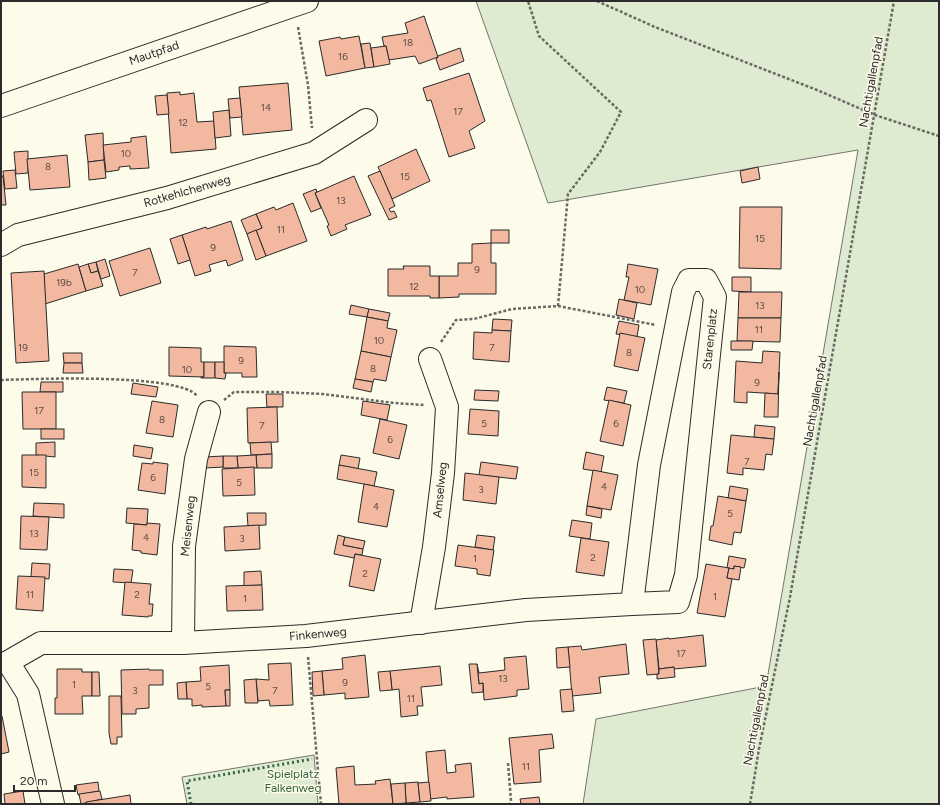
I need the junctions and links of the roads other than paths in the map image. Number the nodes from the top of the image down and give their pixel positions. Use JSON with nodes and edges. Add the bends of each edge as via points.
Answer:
{"nodes":[{"id":1,"x":301,"y":3,"type":"edge"},
{"id":2,"x":1,"y":106,"type":"edge"},
{"id":3,"x":366,"y":120,"type":"dead end"},
{"id":4,"x":1,"y":245,"type":"edge"},
{"id":5,"x":430,"y":359,"type":"road end"},
{"id":6,"x":210,"y":412,"type":"road end"},
{"id":7,"x":632,"y":604,"type":"junction"},
{"id":8,"x":421,"y":623,"type":"junction"},
{"id":9,"x":183,"y":643,"type":"junction"},
{"id":10,"x":3,"y":659,"type":"edge"},
{"id":11,"x":54,"y":804,"type":"edge"}],
"edges":[{"from":1,"to":2,"type":"street","name":"Mautpfad"},
{"from":3,"to":4,"type":"street","name":"Rotkehlchenweg","via":[[314,153],[167,198],[18,235]]},
{"from":5,"to":8,"type":"street","name":"Amselweg","via":[[447,407],[443,473]]},
{"from":6,"to":9,"type":"street","name":"Meisenweg","via":[[196,459],[184,546]]},
{"from":7,"to":7,"type":"street","name":"Starenplatz","via":[[678,602],[686,575],[715,297],[706,280],[689,280],[683,292],[649,465]]},
{"from":7,"to":8,"type":"street","name":"Finkenweg","via":[[526,610]]},
{"from":8,"to":9,"type":"street","name":"Finkenweg","via":[[306,636]]},
{"from":9,"to":10,"type":"street","name":"Finkenweg","via":[[41,643]]},
{"from":10,"to":11,"type":"street","via":[[28,694]]}]}
